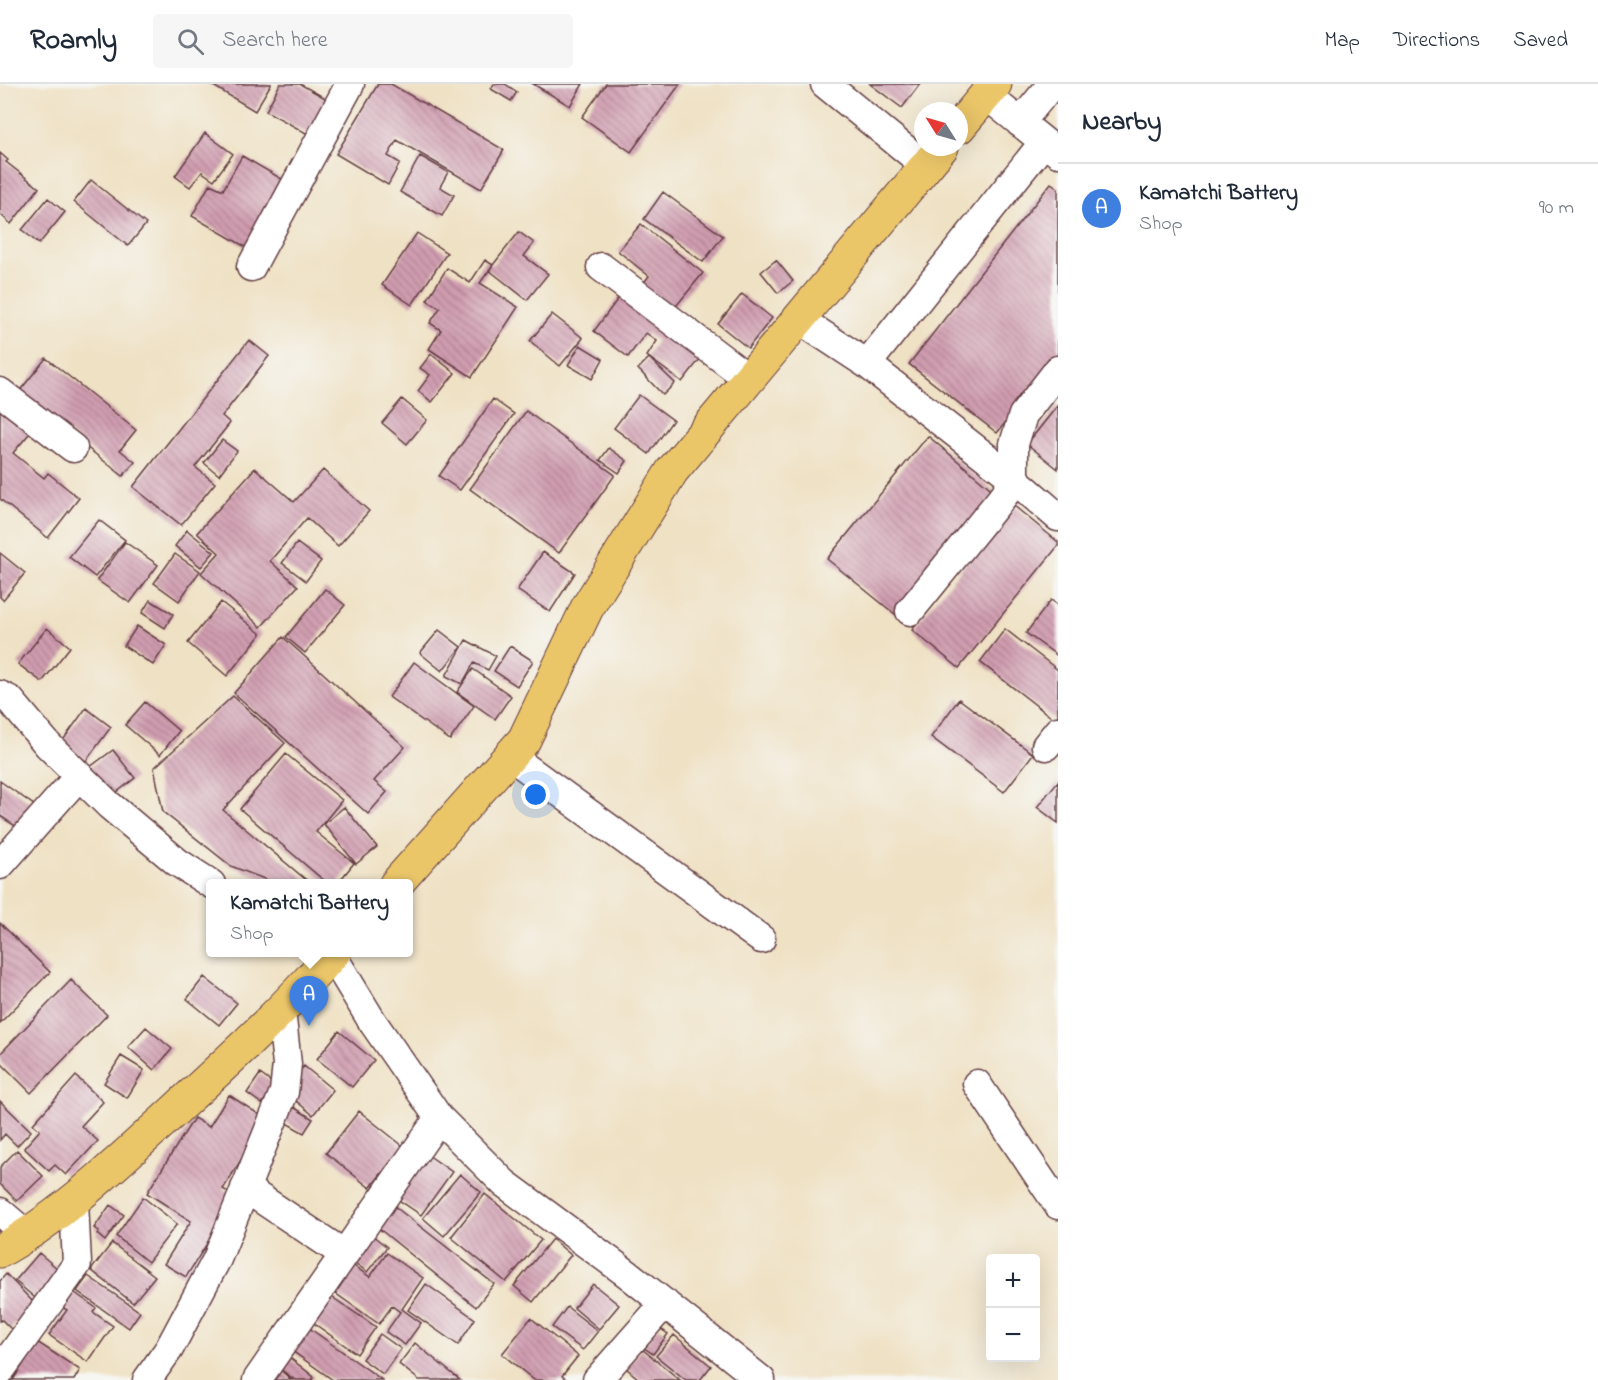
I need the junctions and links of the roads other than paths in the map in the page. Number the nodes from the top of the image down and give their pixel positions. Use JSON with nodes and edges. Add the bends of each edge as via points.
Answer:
{"nodes":[{"id":1,"x":350,"y":84,"type":"edge"},
{"id":2,"x":825,"y":84,"type":"edge"},
{"id":3,"x":1052,"y":84,"type":"edge"},
{"id":4,"x":991,"y":89,"type":"edge"},
{"id":5,"x":968,"y":116,"type":"edge"},
{"id":6,"x":1020,"y":123,"type":"junction"},
{"id":7,"x":914,"y":143,"type":"edge"},
{"id":8,"x":1051,"y":148,"type":"edge"},
{"id":9,"x":934,"y":156,"type":"edge"},
{"id":10,"x":251,"y":267,"type":"dead end"},
{"id":11,"x":601,"y":267,"type":"dead end"},
{"id":12,"x":800,"y":320,"type":"junction"},
{"id":13,"x":867,"y":364,"type":"junction"},
{"id":14,"x":1058,"y":370,"type":"edge"},
{"id":15,"x":748,"y":379,"type":"junction"},
{"id":16,"x":0,"y":392,"type":"edge"},
{"id":17,"x":73,"y":448,"type":"dead end"},
{"id":18,"x":1014,"y":479,"type":"junction"},
{"id":19,"x":1058,"y":517,"type":"edge"},
{"id":20,"x":910,"y":611,"type":"dead end"},
{"id":21,"x":0,"y":695,"type":"edge"},
{"id":22,"x":510,"y":756,"type":"junction"},
{"id":23,"x":78,"y":777,"type":"junction"},
{"id":24,"x":0,"y":865,"type":"edge"},
{"id":25,"x":400,"y":879,"type":"edge"},
{"id":26,"x":206,"y":881,"type":"edge"},
{"id":27,"x":761,"y":939,"type":"dead end"},
{"id":28,"x":330,"y":957,"type":"edge"},
{"id":29,"x":335,"y":957,"type":"edge"},
{"id":30,"x":281,"y":1010,"type":"junction"},
{"id":31,"x":977,"y":1084,"type":"dead end"},
{"id":32,"x":439,"y":1118,"type":"junction"},
{"id":33,"x":245,"y":1188,"type":"junction"},
{"id":34,"x":74,"y":1202,"type":"junction"},
{"id":35,"x":1058,"y":1205,"type":"edge"},
{"id":36,"x":0,"y":1212,"type":"edge"},
{"id":37,"x":14,"y":1243,"type":"edge"},
{"id":38,"x":344,"y":1254,"type":"junction"},
{"id":39,"x":665,"y":1303,"type":"junction"},
{"id":40,"x":0,"y":1371,"type":"edge"},
{"id":41,"x":147,"y":1380,"type":"edge"},
{"id":42,"x":257,"y":1380,"type":"edge"},
{"id":43,"x":597,"y":1380,"type":"edge"},
{"id":44,"x":761,"y":1380,"type":"edge"}],
"edges":[{"from":1,"to":10,"type":"street"},
{"from":2,"to":7,"type":"street"},
{"from":3,"to":6,"type":"street"},
{"from":4,"to":5,"type":"main road"},
{"from":4,"to":6,"type":"street"},
{"from":6,"to":8,"type":"street"},
{"from":8,"to":13,"type":"street"},
{"from":9,"to":12,"type":"main road"},
{"from":11,"to":15,"type":"street"},
{"from":12,"to":13,"type":"street"},
{"from":12,"to":15,"type":"main road"},
{"from":13,"to":18,"type":"street"},
{"from":14,"to":18,"type":"street","via":[[1023,415],[1014,444]]},
{"from":15,"to":22,"type":"main road","via":[[672,471],[587,608],[524,740]]},
{"from":16,"to":17,"type":"street"},
{"from":18,"to":19,"type":"street"},
{"from":18,"to":20,"type":"street"},
{"from":21,"to":23,"type":"street","via":[[10,700]]},
{"from":22,"to":25,"type":"main road"},
{"from":22,"to":27,"type":"street"},
{"from":23,"to":24,"type":"street"},
{"from":23,"to":26,"type":"street","via":[[169,855]]},
{"from":28,"to":30,"type":"main road"},
{"from":29,"to":32,"type":"street","via":[[372,1021]]},
{"from":30,"to":33,"type":"street","via":[[287,1064],[284,1092]]},
{"from":30,"to":34,"type":"main road"},
{"from":31,"to":35,"type":"street"},
{"from":32,"to":38,"type":"street"},
{"from":32,"to":39,"type":"street","via":[[504,1183]]},
{"from":33,"to":38,"type":"street"},
{"from":33,"to":41,"type":"street","via":[[217,1259],[169,1349]]},
{"from":34,"to":37,"type":"main road"},
{"from":34,"to":40,"type":"street","via":[[77,1264]]},
{"from":36,"to":37,"type":"street"},
{"from":38,"to":42,"type":"street"},
{"from":39,"to":43,"type":"street"},
{"from":39,"to":44,"type":"street"}]}
